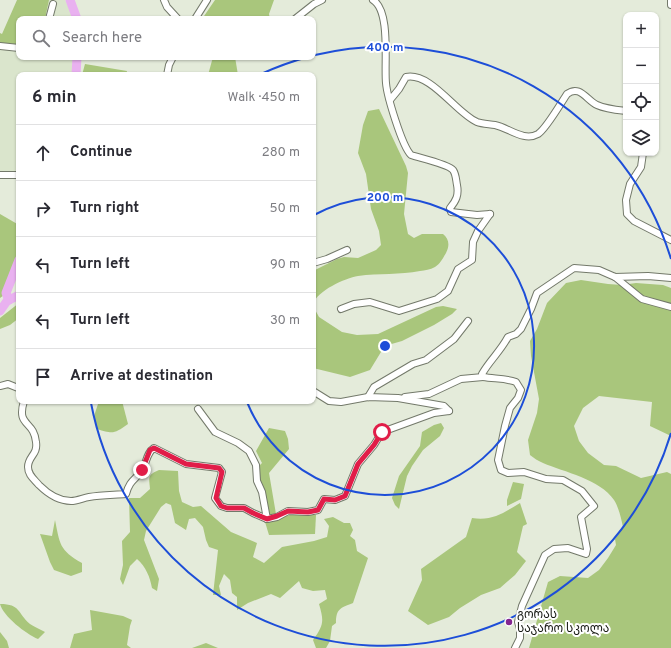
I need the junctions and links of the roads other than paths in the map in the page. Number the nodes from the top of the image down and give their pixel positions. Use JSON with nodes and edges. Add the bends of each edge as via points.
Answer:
{"nodes":[{"id":1,"x":164,"y":0,"type":"edge"},
{"id":2,"x":207,"y":0,"type":"edge"},
{"id":3,"x":322,"y":0,"type":"edge"},
{"id":4,"x":373,"y":0,"type":"edge"},
{"id":5,"x":671,"y":0,"type":"edge"},
{"id":6,"x":53,"y":4,"type":"dead end"},
{"id":7,"x":671,"y":5,"type":"edge"},
{"id":8,"x":50,"y":16,"type":"edge"},
{"id":9,"x":175,"y":16,"type":"edge"},
{"id":10,"x":197,"y":16,"type":"edge"},
{"id":11,"x":299,"y":16,"type":"edge"},
{"id":12,"x":0,"y":46,"type":"edge"},
{"id":13,"x":16,"y":48,"type":"edge"},
{"id":14,"x":172,"y":60,"type":"edge"},
{"id":15,"x":168,"y":72,"type":"edge"},
{"id":16,"x":390,"y":100,"type":"junction"},
{"id":17,"x":623,"y":110,"type":"edge"},
{"id":18,"x":643,"y":156,"type":"edge"},
{"id":19,"x":0,"y":175,"type":"edge"},
{"id":20,"x":16,"y":175,"type":"edge"},
{"id":21,"x":671,"y":240,"type":"edge"},
{"id":22,"x":347,"y":250,"type":"dead end"},
{"id":23,"x":316,"y":262,"type":"edge"},
{"id":24,"x":615,"y":277,"type":"junction"},
{"id":25,"x":671,"y":278,"type":"edge"},
{"id":26,"x":671,"y":307,"type":"edge"},
{"id":27,"x":341,"y":309,"type":"dead end"},
{"id":28,"x":468,"y":321,"type":"dead end"},
{"id":29,"x":484,"y":377,"type":"junction"},
{"id":30,"x":0,"y":386,"type":"edge"},
{"id":31,"x":16,"y":387,"type":"edge"},
{"id":32,"x":316,"y":393,"type":"edge"},
{"id":33,"x":368,"y":397,"type":"junction"},
{"id":34,"x":398,"y":398,"type":"junction"},
{"id":35,"x":23,"y":404,"type":"edge"},
{"id":36,"x":198,"y":409,"type":"dead end"},
{"id":37,"x":267,"y":519,"type":"junction"},
{"id":38,"x":515,"y":648,"type":"edge"}],
"edges":[{"from":1,"to":9,"type":"street"},
{"from":2,"to":10,"type":"street"},
{"from":3,"to":11,"type":"street"},
{"from":4,"to":16,"type":"street","via":[[380,8],[385,25],[386,84]]},
{"from":5,"to":7,"type":"street"},
{"from":6,"to":8,"type":"street"},
{"from":12,"to":13,"type":"street"},
{"from":14,"to":15,"type":"street"},
{"from":16,"to":17,"type":"street","via":[[406,77],[413,76],[435,87],[477,122],[496,125],[523,136],[532,136],[540,132],[570,92],[584,94],[596,105]]},
{"from":16,"to":27,"type":"street","via":[[407,151],[411,155],[448,166],[453,170],[458,192],[450,208],[451,212],[490,214],[473,242],[472,260],[458,269],[448,291],[437,299],[399,312],[370,302]]},
{"from":18,"to":21,"type":"street","via":[[641,167],[630,184],[626,200],[627,214],[634,221]]},
{"from":19,"to":20,"type":"street"},
{"from":22,"to":23,"type":"street"},
{"from":24,"to":25,"type":"street"},
{"from":24,"to":26,"type":"street","via":[[642,299]]},
{"from":24,"to":29,"type":"street","via":[[598,270],[574,268],[547,285],[537,293],[521,329],[508,337],[502,349],[488,364],[482,374]]},
{"from":28,"to":33,"type":"street","via":[[454,339],[426,360],[413,364],[374,387]]},
{"from":29,"to":34,"type":"street","via":[[461,379],[430,394]]},
{"from":29,"to":38,"type":"street","via":[[511,380],[516,382],[520,390],[518,398],[510,408],[505,426],[498,460],[501,470],[563,480],[582,491],[594,506],[581,517],[586,554],[568,548],[554,549],[545,555],[522,606],[518,622],[520,638]]},
{"from":30,"to":31,"type":"street","via":[[8,384]]},
{"from":32,"to":33,"type":"street","via":[[329,401],[341,402]]},
{"from":33,"to":34,"type":"street"},
{"from":34,"to":37,"type":"street","via":[[444,406],[449,410],[382,432],[358,464],[345,496],[335,500],[324,499],[318,510],[288,511]]},
{"from":35,"to":37,"type":"street","via":[[21,418],[33,430],[36,439],[37,450],[28,466],[31,476],[44,490],[58,498],[72,501],[126,494],[128,485],[142,470],[150,450],[154,448],[186,464],[219,468],[222,472],[216,498],[221,506],[244,508]]},
{"from":36,"to":37,"type":"street","via":[[215,432],[238,442],[249,451],[256,465],[257,481],[262,492]]}]}
